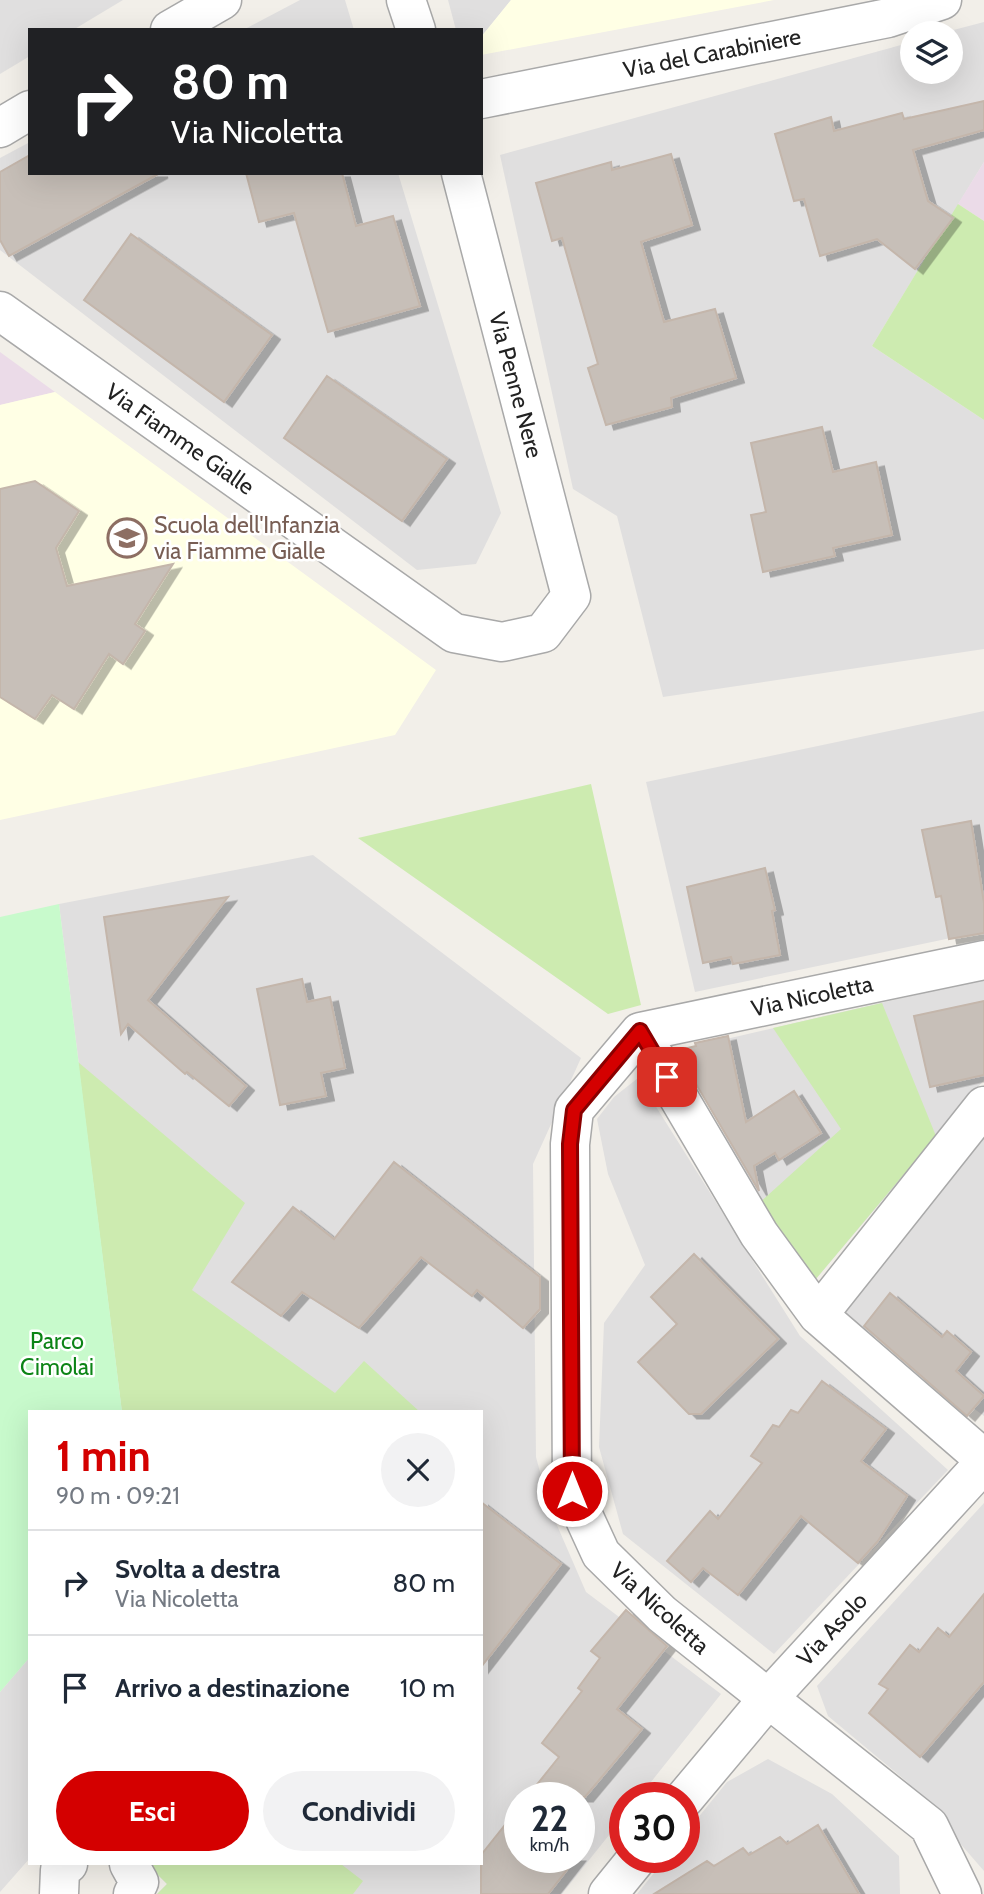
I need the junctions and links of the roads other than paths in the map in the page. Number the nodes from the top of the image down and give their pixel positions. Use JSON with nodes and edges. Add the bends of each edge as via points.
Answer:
{"nodes":[{"id":1,"x":222,"y":0,"type":"edge"},
{"id":2,"x":406,"y":0,"type":"edge"},
{"id":3,"x":942,"y":0,"type":"edge"},
{"id":4,"x":173,"y":28,"type":"edge"},
{"id":5,"x":415,"y":28,"type":"edge"},
{"id":6,"x":483,"y":99,"type":"edge"},
{"id":7,"x":28,"y":111,"type":"edge"},
{"id":8,"x":0,"y":128,"type":"edge"},
{"id":9,"x":462,"y":175,"type":"edge"},
{"id":10,"x":0,"y":311,"type":"edge"},
{"id":11,"x":571,"y":596,"type":"joint"},
{"id":12,"x":984,"y":961,"type":"edge"},
{"id":13,"x":640,"y":1031,"type":"junction"},
{"id":14,"x":984,"y":1106,"type":"edge"},
{"id":15,"x":818,"y":1315,"type":"junction"},
{"id":16,"x":984,"y":1461,"type":"edge"},
{"id":17,"x":767,"y":1700,"type":"junction"},
{"id":18,"x":699,"y":1782,"type":"edge"},
{"id":19,"x":67,"y":1865,"type":"edge"},
{"id":20,"x":130,"y":1865,"type":"edge"},
{"id":21,"x":625,"y":1873,"type":"edge"},
{"id":22,"x":59,"y":1894,"type":"edge"},
{"id":23,"x":134,"y":1894,"type":"edge"},
{"id":24,"x":608,"y":1894,"type":"edge"},
{"id":25,"x":962,"y":1894,"type":"edge"}],
"edges":[{"from":1,"to":4,"type":"street"},
{"from":2,"to":5,"type":"street"},
{"from":3,"to":6,"type":"street","name":"Via del Carabiniere","via":[[888,18]]},
{"from":7,"to":8,"type":"street"},
{"from":9,"to":11,"type":"street","name":"Via Penne Nere"},
{"from":10,"to":11,"type":"street","name":"Via Fiamme Gialle","via":[[454,633],[502,642],[543,633]]},
{"from":12,"to":13,"type":"street","name":"Via Nicoletta"},
{"from":13,"to":15,"type":"street","via":[[759,1234]]},
{"from":13,"to":17,"type":"street","name":"Via Nicoletta","via":[[574,1110],[570,1144],[572,1491],[601,1554],[662,1614]]},
{"from":14,"to":15,"type":"street"},
{"from":15,"to":16,"type":"street"},
{"from":16,"to":17,"type":"street","name":"Via Asolo"},
{"from":17,"to":18,"type":"street","name":"Via Asolo"},
{"from":17,"to":25,"type":"street","name":"Via Nicoletta","via":[[929,1826]]},
{"from":19,"to":22,"type":"street","via":[[60,1870]]},
{"from":20,"to":23,"type":"street","via":[[139,1882]]},
{"from":21,"to":24,"type":"street"}]}
